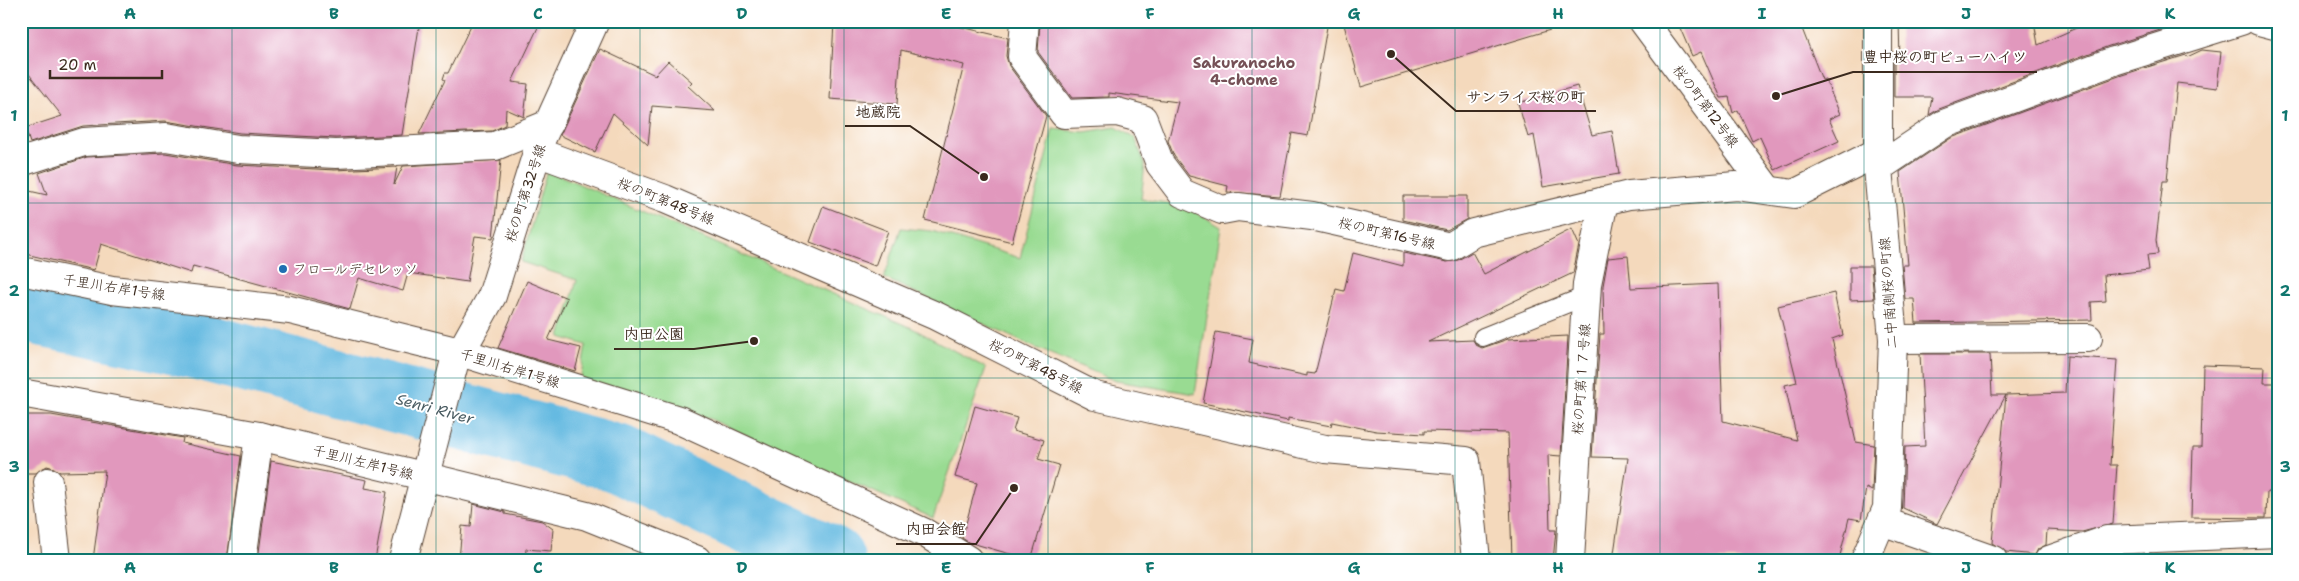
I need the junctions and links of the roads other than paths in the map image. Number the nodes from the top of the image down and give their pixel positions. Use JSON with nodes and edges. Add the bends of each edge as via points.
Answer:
{"nodes":[{"id":1,"x":595,"y":21,"type":"edge"},
{"id":2,"x":1025,"y":21,"type":"edge"},
{"id":3,"x":1643,"y":21,"type":"edge"},
{"id":4,"x":1878,"y":21,"type":"edge"},
{"id":5,"x":2240,"y":21,"type":"edge"},
{"id":6,"x":2259,"y":21,"type":"edge"},
{"id":7,"x":2206,"y":26,"type":"edge"},
{"id":8,"x":2278,"y":26,"type":"edge"},
{"id":9,"x":549,"y":124,"type":"junction"},
{"id":10,"x":537,"y":152,"type":"junction"},
{"id":11,"x":1878,"y":160,"type":"junction"},
{"id":12,"x":21,"y":162,"type":"edge"},
{"id":13,"x":1768,"y":190,"type":"junction"},
{"id":14,"x":1604,"y":201,"type":"junction"},
{"id":15,"x":21,"y":271,"type":"edge"},
{"id":16,"x":1586,"y":296,"type":"junction"},
{"id":17,"x":1483,"y":337,"type":"dead end"},
{"id":18,"x":2088,"y":338,"type":"dead end"},
{"id":19,"x":1893,"y":339,"type":"junction"},
{"id":20,"x":457,"y":358,"type":"junction"},
{"id":21,"x":21,"y":393,"type":"edge"},
{"id":22,"x":259,"y":436,"type":"junction"},
{"id":23,"x":427,"y":473,"type":"junction"},
{"id":24,"x":48,"y":482,"type":"dead end"},
{"id":25,"x":1882,"y":521,"type":"junction"},
{"id":26,"x":2278,"y":533,"type":"edge"},
{"id":27,"x":57,"y":560,"type":"edge"},
{"id":28,"x":242,"y":560,"type":"edge"},
{"id":29,"x":403,"y":560,"type":"edge"},
{"id":30,"x":697,"y":560,"type":"edge"},
{"id":31,"x":968,"y":560,"type":"edge"},
{"id":32,"x":1476,"y":560,"type":"edge"},
{"id":33,"x":1570,"y":560,"type":"edge"},
{"id":34,"x":1865,"y":560,"type":"edge"},
{"id":35,"x":1992,"y":560,"type":"edge"},
{"id":36,"x":2049,"y":560,"type":"edge"}],
"edges":[{"from":1,"to":9,"type":"street","name":"桜の町第32号線"},
{"from":2,"to":14,"type":"street","name":"桜の町第16号線","via":[[1022,58],[1064,114],[1117,112],[1143,119],[1160,164],[1182,193],[1222,210],[1238,207],[1312,216],[1450,247],[1473,233]]},
{"from":3,"to":13,"type":"street","name":"桜の町第12号線"},
{"from":4,"to":11,"type":"street","name":"二中南側桜の町線"},
{"from":5,"to":7,"type":"street","name":"桜の町第16号線"},
{"from":6,"to":8,"type":"street"},
{"from":7,"to":11,"type":"street","name":"桜の町第16号線","via":[[1944,124]]},
{"from":9,"to":10,"type":"street","name":"桜の町第32号線"},
{"from":9,"to":12,"type":"street","via":[[495,146],[336,154],[238,149],[166,137],[84,142]]},
{"from":10,"to":20,"type":"street","name":"桜の町第32号線","via":[[492,296]]},
{"from":10,"to":32,"type":"street","name":"桜の町第48号線","via":[[665,199],[927,312],[1095,396],[1325,449],[1466,461]]},
{"from":11,"to":13,"type":"street","name":"桜の町第16号線","via":[[1794,194]]},
{"from":11,"to":19,"type":"street","name":"二中南側桜の町線"},
{"from":13,"to":14,"type":"street","name":"桜の町第16号線","via":[[1736,186],[1629,195]]},
{"from":14,"to":16,"type":"street","name":"桜の町第１７号線"},
{"from":15,"to":20,"type":"street","name":"千里川右岸1号線","via":[[112,290],[290,310]]},
{"from":16,"to":17,"type":"lane"},
{"from":16,"to":33,"type":"street","name":"桜の町第１７号線"},
{"from":18,"to":19,"type":"street"},
{"from":19,"to":25,"type":"street","name":"二中南側桜の町線","via":[[1887,508]]},
{"from":20,"to":23,"type":"street","name":"桜の町第32号線"},
{"from":20,"to":31,"type":"street","name":"千里川右岸1号線","via":[[679,420],[925,533]]},
{"from":21,"to":22,"type":"street","name":"千里川左岸1号線"},
{"from":22,"to":23,"type":"street","name":"千里川左岸1号線"},
{"from":22,"to":28,"type":"street"},
{"from":23,"to":29,"type":"street","name":"桜の町第32号線"},
{"from":23,"to":30,"type":"street","name":"千里川左岸1号線","via":[[587,516]]},
{"from":24,"to":27,"type":"street"},
{"from":25,"to":34,"type":"street","name":"二中南側桜の町線"},
{"from":25,"to":35,"type":"street"},
{"from":26,"to":36,"type":"street","via":[[2107,540]]}]}
